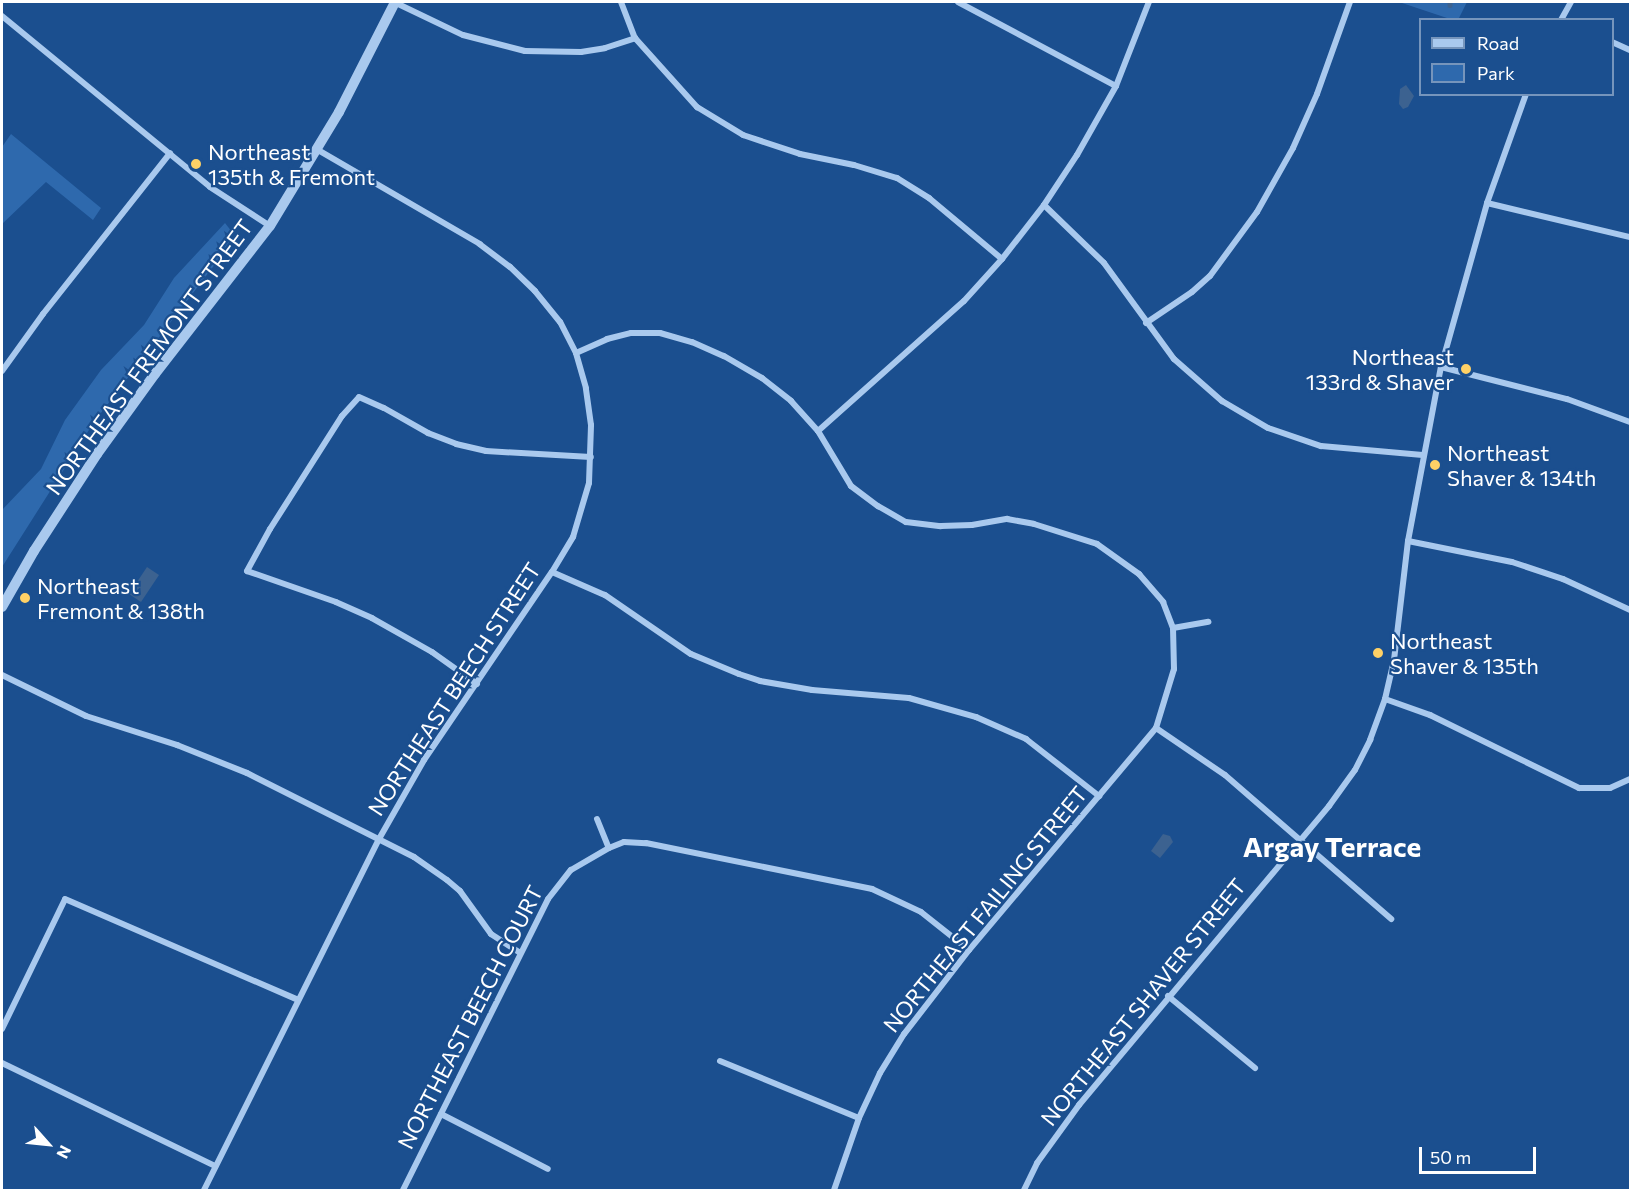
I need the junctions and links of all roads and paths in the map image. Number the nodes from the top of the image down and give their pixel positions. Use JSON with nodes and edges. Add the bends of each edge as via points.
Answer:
{"nodes":[{"id":1,"x":394,"y":2,"type":"edge"},
{"id":2,"x":621,"y":2,"type":"edge"},
{"id":3,"x":958,"y":2,"type":"edge"},
{"id":4,"x":1149,"y":2,"type":"edge"},
{"id":5,"x":1350,"y":2,"type":"edge"},
{"id":6,"x":1570,"y":2,"type":"edge"},
{"id":7,"x":2,"y":16,"type":"edge"},
{"id":8,"x":1564,"y":18,"type":"edge"},
{"id":9,"x":635,"y":38,"type":"junction"},
{"id":10,"x":1614,"y":43,"type":"edge"},
{"id":11,"x":1630,"y":50,"type":"edge"},
{"id":12,"x":1116,"y":86,"type":"junction"},
{"id":13,"x":1525,"y":96,"type":"edge"},
{"id":14,"x":318,"y":150,"type":"junction"},
{"id":15,"x":170,"y":153,"type":"junction"},
{"id":16,"x":1486,"y":203,"type":"junction"},
{"id":17,"x":1044,"y":205,"type":"junction"},
{"id":18,"x":270,"y":226,"type":"junction"},
{"id":19,"x":1630,"y":237,"type":"edge"},
{"id":20,"x":1002,"y":259,"type":"junction"},
{"id":21,"x":1146,"y":324,"type":"junction"},
{"id":22,"x":576,"y":353,"type":"junction"},
{"id":23,"x":1441,"y":367,"type":"junction"},
{"id":24,"x":2,"y":371,"type":"edge"},
{"id":25,"x":1630,"y":422,"type":"edge"},
{"id":26,"x":818,"y":431,"type":"junction"},
{"id":27,"x":1423,"y":455,"type":"junction"},
{"id":28,"x":591,"y":457,"type":"junction"},
{"id":29,"x":1408,"y":541,"type":"junction"},
{"id":30,"x":552,"y":572,"type":"junction"},
{"id":31,"x":2,"y":607,"type":"edge"},
{"id":32,"x":1630,"y":610,"type":"edge"},
{"id":33,"x":1208,"y":622,"type":"dead end"},
{"id":34,"x":1173,"y":628,"type":"junction"},
{"id":35,"x":2,"y":675,"type":"edge"},
{"id":36,"x":477,"y":684,"type":"junction"},
{"id":37,"x":1385,"y":699,"type":"junction"},
{"id":38,"x":1156,"y":728,"type":"junction"},
{"id":39,"x":1630,"y":779,"type":"edge"},
{"id":40,"x":1099,"y":796,"type":"junction"},
{"id":41,"x":597,"y":819,"type":"dead end"},
{"id":42,"x":379,"y":839,"type":"junction"},
{"id":43,"x":1300,"y":840,"type":"junction"},
{"id":44,"x":609,"y":848,"type":"junction"},
{"id":45,"x":1391,"y":919,"type":"dead end"},
{"id":46,"x":969,"y":950,"type":"junction"},
{"id":47,"x":520,"y":953,"type":"junction"},
{"id":48,"x":1168,"y":996,"type":"junction"},
{"id":49,"x":297,"y":1000,"type":"junction"},
{"id":50,"x":2,"y":1029,"type":"edge"},
{"id":51,"x":720,"y":1061,"type":"dead end"},
{"id":52,"x":2,"y":1063,"type":"edge"},
{"id":53,"x":1256,"y":1068,"type":"dead end"},
{"id":54,"x":441,"y":1114,"type":"junction"},
{"id":55,"x":859,"y":1118,"type":"junction"},
{"id":56,"x":215,"y":1166,"type":"junction"},
{"id":57,"x":548,"y":1169,"type":"dead end"},
{"id":58,"x":1025,"y":1190,"type":"edge"},
{"id":59,"x":204,"y":1191,"type":"edge"},
{"id":60,"x":403,"y":1191,"type":"edge"},
{"id":61,"x":834,"y":1191,"type":"edge"}],
"edges":[{"from":1,"to":9,"type":"street","via":[[463,35],[525,51],[580,52]]},
{"from":1,"to":14,"type":"street","name":"NORTHEAST FREMONT STREET"},
{"from":2,"to":9,"type":"street"},
{"from":3,"to":12,"type":"street"},
{"from":4,"to":12,"type":"street"},
{"from":5,"to":21,"type":"street","via":[[1293,148],[1252,219],[1210,276]]},
{"from":6,"to":8,"type":"street"},
{"from":7,"to":15,"type":"street"},
{"from":9,"to":20,"type":"street","via":[[697,107],[743,135],[897,178],[929,198]]},
{"from":10,"to":11,"type":"street"},
{"from":12,"to":17,"type":"street"},
{"from":13,"to":16,"type":"street","name":"NORTHEAST SHAVER STREET"},
{"from":14,"to":18,"type":"street","name":"NORTHEAST FREMONT STREET"},
{"from":14,"to":22,"type":"street","name":"NORTHEAST BEECH STREET","via":[[480,244],[510,267],[560,322]]},
{"from":15,"to":18,"type":"street","via":[[210,187]]},
{"from":15,"to":24,"type":"street"},
{"from":16,"to":19,"type":"street"},
{"from":16,"to":23,"type":"street","name":"NORTHEAST SHAVER STREET"},
{"from":17,"to":20,"type":"street"},
{"from":17,"to":21,"type":"street","via":[[1104,263]]},
{"from":18,"to":31,"type":"street","name":"NORTHEAST FREMONT STREET","via":[[98,454]]},
{"from":20,"to":26,"type":"street","via":[[928,335]]},
{"from":21,"to":27,"type":"street","via":[[1197,381],[1268,428],[1321,446]]},
{"from":22,"to":26,"type":"street","via":[[631,333],[660,333],[692,342],[762,378],[791,401]]},
{"from":22,"to":28,"type":"street","name":"NORTHEAST BEECH STREET","via":[[586,388]]},
{"from":23,"to":25,"type":"street","via":[[1567,399]]},
{"from":23,"to":27,"type":"street","name":"NORTHEAST SHAVER STREET"},
{"from":26,"to":34,"type":"street","via":[[851,486],[906,522],[941,526],[1007,519],[1097,544],[1139,574],[1163,602]]},
{"from":27,"to":29,"type":"street","name":"NORTHEAST SHAVER STREET"},
{"from":28,"to":30,"type":"street","name":"NORTHEAST BEECH STREET","via":[[573,537]]},
{"from":28,"to":36,"type":"street","via":[[486,451],[456,444],[359,397],[342,416],[247,571],[372,618],[432,652]]},
{"from":29,"to":32,"type":"street","via":[[1512,562],[1563,579]]},
{"from":29,"to":37,"type":"street","name":"NORTHEAST SHAVER STREET","via":[[1394,660]]},
{"from":30,"to":36,"type":"street","name":"NORTHEAST BEECH STREET"},
{"from":30,"to":40,"type":"street","via":[[605,595],[691,654],[739,674],[812,690],[909,698],[984,720],[1046,752]]},
{"from":33,"to":34,"type":"street"},
{"from":34,"to":38,"type":"street","via":[[1174,669]]},
{"from":35,"to":42,"type":"street","via":[[86,716],[225,763]]},
{"from":36,"to":42,"type":"street","name":"NORTHEAST BEECH STREET","via":[[424,760]]},
{"from":37,"to":39,"type":"street","via":[[1430,715],[1579,788],[1610,788]]},
{"from":37,"to":43,"type":"street","name":"NORTHEAST SHAVER STREET","via":[[1355,770]]},
{"from":38,"to":40,"type":"street","name":"NORTHEAST FAILING STREET"},
{"from":38,"to":43,"type":"street","via":[[1225,775]]},
{"from":40,"to":46,"type":"street","name":"NORTHEAST FAILING STREET"},
{"from":41,"to":44,"type":"street"},
{"from":42,"to":47,"type":"street","via":[[440,874],[460,891],[491,934]]},
{"from":42,"to":49,"type":"street","name":"NORTHEAST BEECH STREET"},
{"from":43,"to":45,"type":"street"},
{"from":43,"to":48,"type":"street","name":"NORTHEAST SHAVER STREET"},
{"from":44,"to":46,"type":"street","name":"NORTHEAST BEECH COURT","via":[[624,842],[646,843],[872,889],[921,912]]},
{"from":44,"to":47,"type":"street","name":"NORTHEAST BEECH COURT","via":[[579,864],[558,884]]},
{"from":46,"to":55,"type":"street","name":"NORTHEAST FAILING STREET","via":[[904,1034]]},
{"from":47,"to":54,"type":"street","name":"NORTHEAST BEECH COURT"},
{"from":48,"to":53,"type":"street"},
{"from":48,"to":58,"type":"street","name":"NORTHEAST SHAVER STREET","via":[[1073,1113],[1037,1164]]},
{"from":49,"to":50,"type":"street","via":[[65,899]]},
{"from":49,"to":56,"type":"street","name":"NORTHEAST BEECH STREET"},
{"from":51,"to":55,"type":"street"},
{"from":52,"to":56,"type":"street"},
{"from":54,"to":57,"type":"street"},
{"from":54,"to":60,"type":"street","name":"NORTHEAST BEECH COURT"},
{"from":55,"to":61,"type":"street","name":"NORTHEAST FAILING STREET"},
{"from":56,"to":59,"type":"street","name":"NORTHEAST BEECH STREET"}]}
